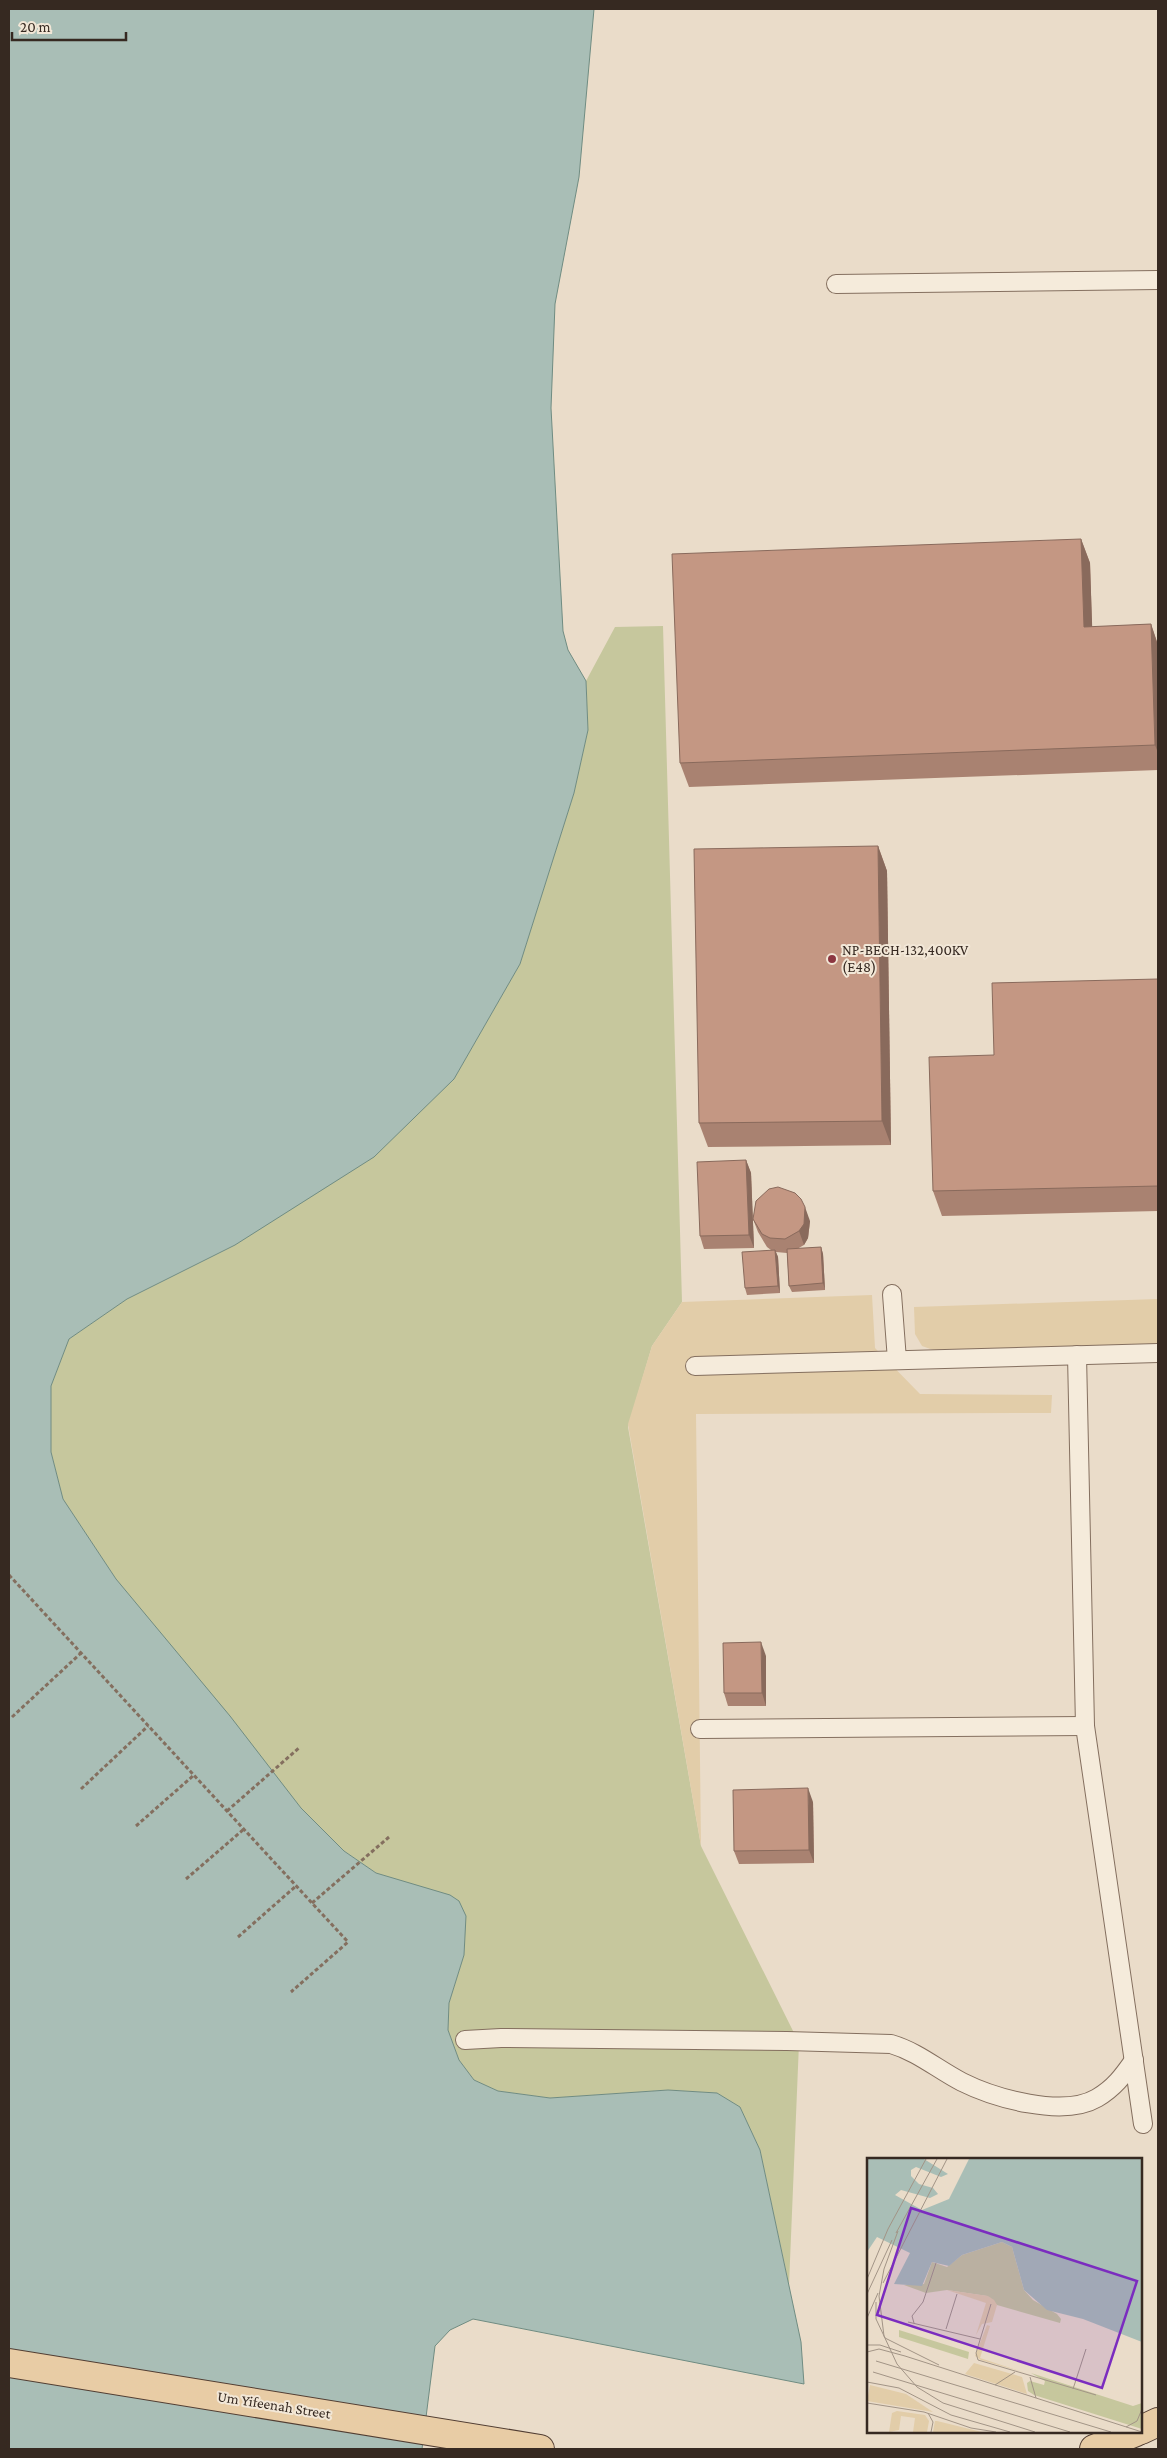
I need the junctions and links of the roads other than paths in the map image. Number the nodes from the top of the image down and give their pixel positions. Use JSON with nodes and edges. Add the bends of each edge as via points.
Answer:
{"nodes":[{"id":1,"x":1158,"y":280,"type":"edge"},
{"id":2,"x":836,"y":284,"type":"dead end"},
{"id":3,"x":892,"y":1294,"type":"dead end"},
{"id":4,"x":1158,"y":1353,"type":"edge"},
{"id":5,"x":1077,"y":1355,"type":"junction"},
{"id":6,"x":897,"y":1360,"type":"junction"},
{"id":7,"x":695,"y":1366,"type":"dead end"},
{"id":8,"x":1085,"y":1726,"type":"junction"},
{"id":9,"x":700,"y":1729,"type":"dead end"},
{"id":10,"x":465,"y":2040,"type":"dead end"},
{"id":11,"x":1134,"y":2060,"type":"junction"},
{"id":12,"x":1143,"y":2124,"type":"dead end"},
{"id":13,"x":9,"y":2363,"type":"edge"},
{"id":14,"x":1158,"y":2422,"type":"edge"},
{"id":15,"x":1142,"y":2430,"type":"edge"},
{"id":16,"x":1134,"y":2433,"type":"edge"},
{"id":17,"x":540,"y":2449,"type":"edge"},
{"id":18,"x":1094,"y":2449,"type":"edge"}],
"edges":[{"from":1,"to":2,"type":"lane"},
{"from":3,"to":6,"type":"lane"},
{"from":4,"to":5,"type":"lane"},
{"from":5,"to":6,"type":"lane"},
{"from":5,"to":8,"type":"lane"},
{"from":6,"to":7,"type":"lane"},
{"from":8,"to":9,"type":"lane"},
{"from":8,"to":11,"type":"lane"},
{"from":10,"to":11,"type":"lane","via":[[768,2040],[892,2044],[923,2057],[961,2081],[986,2092],[1013,2100],[1069,2107],[1096,2099],[1118,2084]]},
{"from":11,"to":12,"type":"lane"},
{"from":13,"to":17,"type":"main road","name":"Um Yifeenah Street"},
{"from":14,"to":15,"type":"main road"},
{"from":16,"to":18,"type":"main road"}]}
